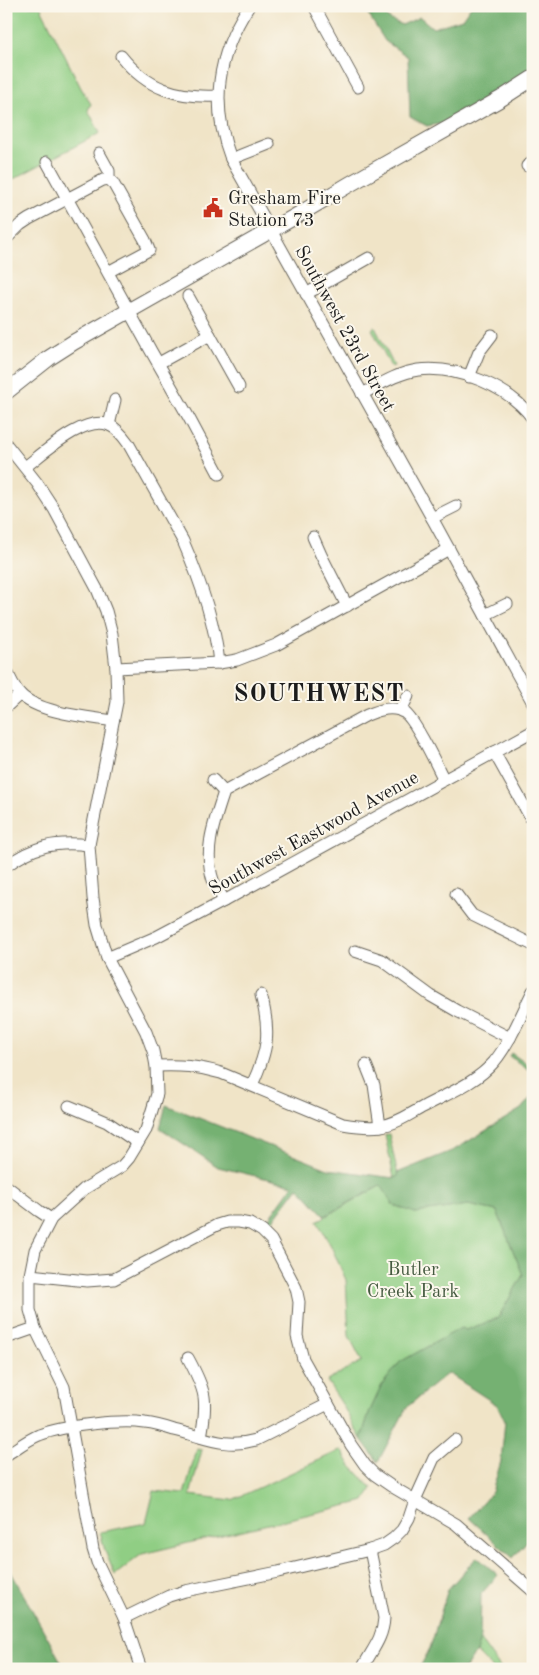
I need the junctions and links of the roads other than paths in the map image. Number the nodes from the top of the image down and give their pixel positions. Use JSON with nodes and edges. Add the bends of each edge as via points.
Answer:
{"nodes":[{"id":1,"x":248,"y":6,"type":"edge"},
{"id":2,"x":314,"y":6,"type":"edge"},
{"id":3,"x":121,"y":56,"type":"dead end"},
{"id":4,"x":533,"y":78,"type":"edge"},
{"id":5,"x":358,"y":87,"type":"dead end"},
{"id":6,"x":218,"y":96,"type":"junction"},
{"id":7,"x":269,"y":144,"type":"dead end"},
{"id":8,"x":99,"y":153,"type":"dead end"},
{"id":9,"x":232,"y":159,"type":"junction"},
{"id":10,"x":47,"y":162,"type":"dead end"},
{"id":11,"x":108,"y":179,"type":"junction"},
{"id":12,"x":68,"y":199,"type":"junction"},
{"id":13,"x":271,"y":230,"type":"junction"},
{"id":14,"x":6,"y":239,"type":"edge"},
{"id":15,"x":369,"y":258,"type":"dead end"},
{"id":16,"x":108,"y":272,"type":"junction"},
{"id":17,"x":306,"y":294,"type":"junction"},
{"id":18,"x":188,"y":296,"type":"dead end"},
{"id":19,"x":129,"y":310,"type":"junction"},
{"id":20,"x":210,"y":335,"type":"junction"},
{"id":21,"x":492,"y":335,"type":"dead end"},
{"id":22,"x":159,"y":363,"type":"junction"},
{"id":23,"x":469,"y":377,"type":"junction"},
{"id":24,"x":239,"y":387,"type":"dead end"},
{"id":25,"x":6,"y":392,"type":"edge"},
{"id":26,"x":362,"y":394,"type":"junction"},
{"id":27,"x":115,"y":400,"type":"dead end"},
{"id":28,"x":533,"y":419,"type":"edge"},
{"id":29,"x":109,"y":425,"type":"junction"},
{"id":30,"x":6,"y":444,"type":"edge"},
{"id":31,"x":25,"y":467,"type":"junction"},
{"id":32,"x":219,"y":474,"type":"dead end"},
{"id":33,"x":456,"y":506,"type":"dead end"},
{"id":34,"x":432,"y":518,"type":"junction"},
{"id":35,"x":313,"y":536,"type":"dead end"},
{"id":36,"x":449,"y":549,"type":"junction"},
{"id":37,"x":507,"y":604,"type":"dead end"},
{"id":38,"x":347,"y":606,"type":"junction"},
{"id":39,"x":485,"y":615,"type":"junction"},
{"id":40,"x":218,"y":663,"type":"junction"},
{"id":41,"x":116,"y":668,"type":"junction"},
{"id":42,"x":6,"y":670,"type":"edge"},
{"id":43,"x":20,"y":694,"type":"junction"},
{"id":44,"x":408,"y":696,"type":"dead end"},
{"id":45,"x":533,"y":703,"type":"edge"},
{"id":46,"x":6,"y":707,"type":"edge"},
{"id":47,"x":401,"y":711,"type":"junction"},
{"id":48,"x":113,"y":721,"type":"junction"},
{"id":49,"x":533,"y":731,"type":"edge"},
{"id":50,"x":494,"y":752,"type":"junction"},
{"id":51,"x":213,"y":780,"type":"dead end"},
{"id":52,"x":444,"y":780,"type":"junction"},
{"id":53,"x":224,"y":792,"type":"junction"},
{"id":54,"x":533,"y":822,"type":"edge"},
{"id":55,"x":89,"y":845,"type":"junction"},
{"id":56,"x":6,"y":866,"type":"edge"},
{"id":57,"x":456,"y":894,"type":"dead end"},
{"id":58,"x":224,"y":901,"type":"junction"},
{"id":59,"x":533,"y":945,"type":"edge"},
{"id":60,"x":355,"y":951,"type":"dead end"},
{"id":61,"x":107,"y":958,"type":"junction"},
{"id":62,"x":533,"y":991,"type":"edge"},
{"id":63,"x":261,"y":995,"type":"dead end"},
{"id":64,"x":510,"y":1038,"type":"junction"},
{"id":65,"x":366,"y":1065,"type":"dead end"},
{"id":66,"x":156,"y":1066,"type":"junction"},
{"id":67,"x":252,"y":1085,"type":"junction"},
{"id":68,"x":69,"y":1106,"type":"dead end"},
{"id":69,"x":380,"y":1126,"type":"junction"},
{"id":70,"x":138,"y":1143,"type":"junction"},
{"id":71,"x":6,"y":1186,"type":"edge"},
{"id":72,"x":51,"y":1219,"type":"junction"},
{"id":73,"x":30,"y":1275,"type":"junction"},
{"id":74,"x":35,"y":1328,"type":"junction"},
{"id":75,"x":6,"y":1338,"type":"edge"},
{"id":76,"x":188,"y":1358,"type":"dead end"},
{"id":77,"x":328,"y":1404,"type":"junction"},
{"id":78,"x":72,"y":1428,"type":"junction"},
{"id":79,"x":201,"y":1437,"type":"junction"},
{"id":80,"x":455,"y":1440,"type":"dead end"},
{"id":81,"x":6,"y":1454,"type":"edge"},
{"id":82,"x":415,"y":1500,"type":"junction"},
{"id":83,"x":370,"y":1550,"type":"junction"},
{"id":84,"x":533,"y":1591,"type":"edge"},
{"id":85,"x":124,"y":1618,"type":"junction"},
{"id":86,"x":141,"y":1669,"type":"edge"},
{"id":87,"x":362,"y":1669,"type":"edge"}],
"edges":[{"from":1,"to":6,"type":"street","name":"Southwest 23rd Street","via":[[228,47]]},
{"from":2,"to":5,"type":"street"},
{"from":3,"to":6,"type":"street","via":[[148,82],[171,92],[187,96]]},
{"from":4,"to":13,"type":"main road"},
{"from":6,"to":9,"type":"street","name":"Southwest 23rd Street","via":[[222,129]]},
{"from":7,"to":9,"type":"street"},
{"from":8,"to":11,"type":"street","via":[[108,171]]},
{"from":9,"to":13,"type":"street","name":"Southwest 23rd Street"},
{"from":10,"to":12,"type":"street"},
{"from":11,"to":12,"type":"street"},
{"from":11,"to":16,"type":"street","via":[[149,250]]},
{"from":12,"to":14,"type":"street","via":[[20,225]]},
{"from":12,"to":16,"type":"street"},
{"from":13,"to":17,"type":"street","name":"Southwest 23rd Street"},
{"from":13,"to":19,"type":"main road"},
{"from":15,"to":17,"type":"street"},
{"from":16,"to":19,"type":"street"},
{"from":17,"to":26,"type":"street","name":"Southwest 23rd Street"},
{"from":18,"to":20,"type":"street"},
{"from":19,"to":22,"type":"street"},
{"from":19,"to":25,"type":"main road","via":[[61,350]]},
{"from":20,"to":22,"type":"street"},
{"from":20,"to":24,"type":"street"},
{"from":21,"to":23,"type":"street","via":[[479,352]]},
{"from":22,"to":32,"type":"street"},
{"from":23,"to":26,"type":"street","via":[[437,370],[418,370]]},
{"from":23,"to":28,"type":"street","via":[[510,396]]},
{"from":26,"to":34,"type":"street","name":"Southwest 23rd Street"},
{"from":27,"to":29,"type":"street"},
{"from":29,"to":31,"type":"street","via":[[88,424],[78,428]]},
{"from":29,"to":40,"type":"street","via":[[128,443],[183,541],[217,642]]},
{"from":30,"to":31,"type":"street"},
{"from":31,"to":41,"type":"street","via":[[54,509],[97,589],[112,634]]},
{"from":33,"to":34,"type":"street"},
{"from":34,"to":36,"type":"street","name":"Southwest 23rd Street"},
{"from":35,"to":38,"type":"street"},
{"from":36,"to":38,"type":"street"},
{"from":36,"to":39,"type":"street","name":"Southwest 23rd Street"},
{"from":37,"to":39,"type":"street"},
{"from":38,"to":40,"type":"street","via":[[259,652]]},
{"from":39,"to":45,"type":"street","name":"Southwest 23rd Street"},
{"from":40,"to":41,"type":"street"},
{"from":41,"to":48,"type":"street","via":[[117,702]]},
{"from":42,"to":43,"type":"street"},
{"from":43,"to":46,"type":"street"},
{"from":43,"to":48,"type":"street","via":[[57,712]]},
{"from":44,"to":47,"type":"street"},
{"from":47,"to":52,"type":"street","via":[[410,718]]},
{"from":47,"to":53,"type":"street","via":[[386,709],[373,712]]},
{"from":48,"to":55,"type":"street"},
{"from":49,"to":50,"type":"street","name":"Southwest Eastwood Avenue"},
{"from":50,"to":52,"type":"street","name":"Southwest Eastwood Avenue"},
{"from":50,"to":54,"type":"street"},
{"from":51,"to":53,"type":"street"},
{"from":52,"to":58,"type":"street","name":"Southwest Eastwood Avenue"},
{"from":53,"to":58,"type":"street","via":[[214,822],[210,849],[214,881]]},
{"from":55,"to":56,"type":"street","via":[[49,845],[28,852]]},
{"from":55,"to":61,"type":"street","via":[[97,925]]},
{"from":57,"to":59,"type":"street","via":[[472,915]]},
{"from":58,"to":61,"type":"street","name":"Southwest Eastwood Avenue","via":[[156,937]]},
{"from":60,"to":64,"type":"street","via":[[382,960],[431,996]]},
{"from":61,"to":66,"type":"street","via":[[146,1032]]},
{"from":62,"to":64,"type":"street"},
{"from":63,"to":67,"type":"street","via":[[267,1021],[267,1041]]},
{"from":64,"to":69,"type":"street","via":[[487,1069],[471,1081]]},
{"from":65,"to":69,"type":"street","via":[[374,1086]]},
{"from":66,"to":67,"type":"street","via":[[197,1066]]},
{"from":66,"to":70,"type":"street","via":[[156,1100]]},
{"from":67,"to":69,"type":"street","via":[[343,1124]]},
{"from":68,"to":70,"type":"street","via":[[107,1122]]},
{"from":70,"to":72,"type":"street","via":[[122,1166],[84,1189]]},
{"from":71,"to":72,"type":"street"},
{"from":72,"to":73,"type":"street","via":[[35,1250]]},
{"from":73,"to":74,"type":"street","via":[[30,1310]]},
{"from":73,"to":77,"type":"street","via":[[87,1281],[114,1279],[217,1225],[227,1222],[250,1224],[271,1240],[296,1288],[299,1347]]},
{"from":74,"to":75,"type":"street"},
{"from":74,"to":78,"type":"street","via":[[64,1387]]},
{"from":76,"to":79,"type":"street","via":[[204,1392],[206,1412]]},
{"from":77,"to":79,"type":"street","via":[[256,1440],[217,1442]]},
{"from":77,"to":82,"type":"street","via":[[365,1465],[383,1481]]},
{"from":78,"to":79,"type":"street","via":[[118,1422],[144,1423]]},
{"from":78,"to":81,"type":"street","via":[[40,1435]]},
{"from":78,"to":85,"type":"street","via":[[93,1549]]},
{"from":80,"to":82,"type":"street","via":[[434,1458]]},
{"from":82,"to":83,"type":"street","via":[[402,1530],[389,1542]]},
{"from":82,"to":84,"type":"street","via":[[456,1524]]},
{"from":83,"to":85,"type":"street","via":[[185,1591]]},
{"from":83,"to":87,"type":"street","via":[[384,1628]]},
{"from":85,"to":86,"type":"street"}]}
